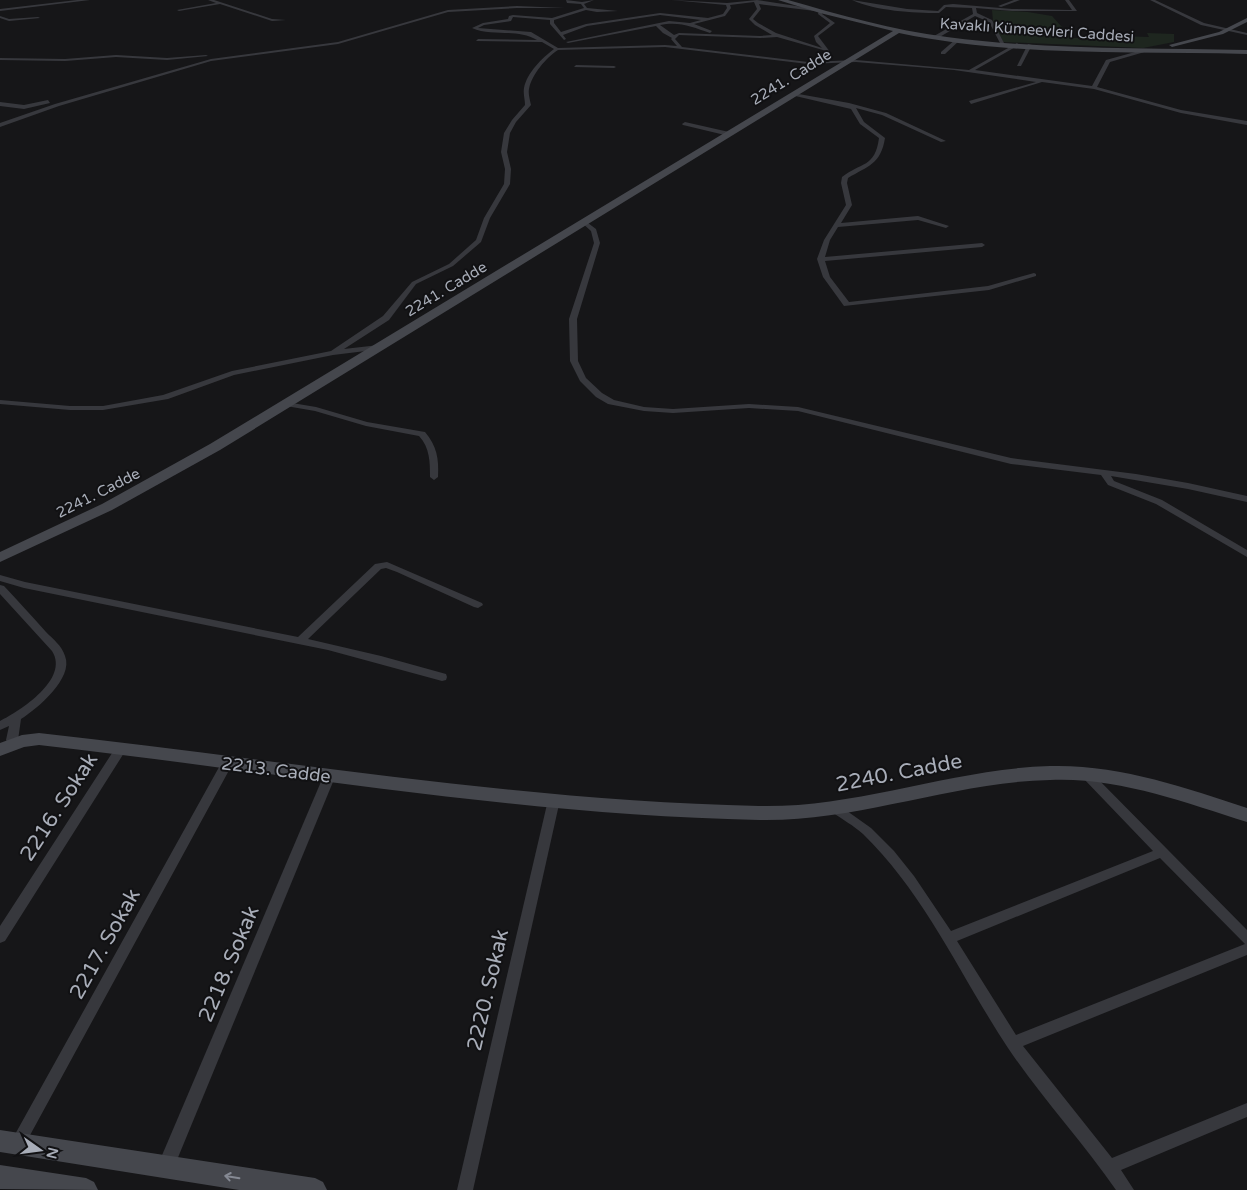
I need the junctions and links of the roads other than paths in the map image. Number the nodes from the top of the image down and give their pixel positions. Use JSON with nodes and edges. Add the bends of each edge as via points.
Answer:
{"nodes":[{"id":1,"x":88,"y":0,"type":"edge"},
{"id":2,"x":210,"y":0,"type":"edge"},
{"id":3,"x":592,"y":0,"type":"edge"},
{"id":4,"x":781,"y":0,"type":"edge"},
{"id":5,"x":854,"y":0,"type":"edge"},
{"id":6,"x":1018,"y":0,"type":"edge"},
{"id":7,"x":1067,"y":0,"type":"edge"},
{"id":8,"x":1152,"y":0,"type":"edge"},
{"id":9,"x":568,"y":1,"type":"edge"},
{"id":10,"x":672,"y":1,"type":"edge"},
{"id":11,"x":755,"y":1,"type":"edge"},
{"id":12,"x":222,"y":3,"type":"junction"},
{"id":13,"x":582,"y":3,"type":"junction"},
{"id":14,"x":727,"y":4,"type":"junction"},
{"id":15,"x":563,"y":8,"type":"junction"},
{"id":16,"x":974,"y":8,"type":"junction"},
{"id":17,"x":993,"y":8,"type":"junction"},
{"id":18,"x":586,"y":9,"type":"junction"},
{"id":19,"x":0,"y":10,"type":"edge"},
{"id":20,"x":179,"y":10,"type":"dead end"},
{"id":21,"x":817,"y":10,"type":"junction"},
{"id":22,"x":616,"y":11,"type":"dead end"},
{"id":23,"x":572,"y":12,"type":"junction"},
{"id":24,"x":975,"y":14,"type":"junction"},
{"id":25,"x":0,"y":16,"type":"edge"},
{"id":26,"x":38,"y":18,"type":"dead end"},
{"id":27,"x":552,"y":19,"type":"junction"},
{"id":28,"x":707,"y":19,"type":"junction"},
{"id":29,"x":284,"y":20,"type":"dead end"},
{"id":30,"x":1247,"y":20,"type":"edge"},
{"id":31,"x":690,"y":24,"type":"junction"},
{"id":32,"x":658,"y":25,"type":"junction"},
{"id":33,"x":899,"y":30,"type":"junction"},
{"id":34,"x":1228,"y":30,"type":"junction"},
{"id":35,"x":561,"y":34,"type":"junction"},
{"id":36,"x":1247,"y":34,"type":"edge"},
{"id":37,"x":712,"y":35,"type":"junction"},
{"id":38,"x":780,"y":36,"type":"junction"},
{"id":39,"x":674,"y":37,"type":"junction"},
{"id":40,"x":936,"y":37,"type":"junction"},
{"id":41,"x":478,"y":40,"type":"dead end"},
{"id":42,"x":958,"y":40,"type":"junction"},
{"id":43,"x":544,"y":42,"type":"junction"},
{"id":44,"x":568,"y":42,"type":"junction"},
{"id":45,"x":1002,"y":43,"type":"junction"},
{"id":46,"x":1018,"y":44,"type":"junction"},
{"id":47,"x":1030,"y":45,"type":"junction"},
{"id":48,"x":680,"y":47,"type":"junction"},
{"id":49,"x":572,"y":48,"type":"junction"},
{"id":50,"x":586,"y":48,"type":"junction"},
{"id":51,"x":558,"y":49,"type":"junction"},
{"id":52,"x":1146,"y":50,"type":"junction"},
{"id":53,"x":1247,"y":52,"type":"edge"},
{"id":54,"x":944,"y":53,"type":"dead end"},
{"id":55,"x":264,"y":54,"type":"junction"},
{"id":56,"x":582,"y":54,"type":"dead end"},
{"id":57,"x":0,"y":59,"type":"edge"},
{"id":58,"x":843,"y":59,"type":"junction"},
{"id":59,"x":579,"y":60,"type":"dead end"},
{"id":60,"x":1019,"y":65,"type":"dead end"},
{"id":61,"x":576,"y":66,"type":"junction"},
{"id":62,"x":614,"y":67,"type":"dead end"},
{"id":63,"x":970,"y":71,"type":"junction"},
{"id":64,"x":573,"y":73,"type":"dead end"},
{"id":65,"x":1044,"y":81,"type":"junction"},
{"id":66,"x":117,"y":88,"type":"junction"},
{"id":67,"x":1094,"y":88,"type":"junction"},
{"id":68,"x":793,"y":94,"type":"junction"},
{"id":69,"x":971,"y":102,"type":"dead end"},
{"id":70,"x":0,"y":104,"type":"edge"},
{"id":71,"x":846,"y":104,"type":"junction"},
{"id":72,"x":1247,"y":123,"type":"edge"},
{"id":73,"x":685,"y":124,"type":"dead end"},
{"id":74,"x":0,"y":125,"type":"edge"},
{"id":75,"x":729,"y":134,"type":"junction"},
{"id":76,"x":943,"y":142,"type":"dead end"},
{"id":77,"x":584,"y":222,"type":"junction"},
{"id":78,"x":836,"y":225,"type":"junction"},
{"id":79,"x":946,"y":226,"type":"dead end"},
{"id":80,"x":982,"y":245,"type":"dead end"},
{"id":81,"x":820,"y":259,"type":"junction"},
{"id":82,"x":1034,"y":275,"type":"dead end"},
{"id":83,"x":379,"y":347,"type":"junction"},
{"id":84,"x":333,"y":353,"type":"junction"},
{"id":85,"x":0,"y":402,"type":"edge"},
{"id":86,"x":289,"y":404,"type":"junction"},
{"id":87,"x":1103,"y":472,"type":"junction"},
{"id":88,"x":434,"y":477,"type":"dead end"},
{"id":89,"x":1247,"y":499,"type":"edge"},
{"id":90,"x":1247,"y":554,"type":"edge"},
{"id":91,"x":0,"y":558,"type":"edge"},
{"id":92,"x":0,"y":578,"type":"edge"},
{"id":93,"x":0,"y":588,"type":"edge"},
{"id":94,"x":478,"y":605,"type":"dead end"},
{"id":95,"x":300,"y":641,"type":"junction"},
{"id":96,"x":442,"y":677,"type":"dead end"},
{"id":97,"x":16,"y":718,"type":"junction"},
{"id":98,"x":0,"y":726,"type":"edge"},
{"id":99,"x":4,"y":749,"type":"edge"},
{"id":100,"x":120,"y":750,"type":"junction"},
{"id":101,"x":228,"y":764,"type":"junction"},
{"id":102,"x":1087,"y":775,"type":"junction"},
{"id":103,"x":329,"y":777,"type":"junction"},
{"id":104,"x":554,"y":800,"type":"junction"},
{"id":105,"x":836,"y":809,"type":"junction"},
{"id":106,"x":1247,"y":815,"type":"edge"},
{"id":107,"x":1163,"y":852,"type":"junction"},
{"id":108,"x":0,"y":937,"type":"edge"},
{"id":109,"x":949,"y":938,"type":"junction"},
{"id":110,"x":1247,"y":939,"type":"edge"},
{"id":111,"x":1247,"y":949,"type":"edge"},
{"id":112,"x":1013,"y":1044,"type":"junction"},
{"id":113,"x":1247,"y":1110,"type":"edge"},
{"id":114,"x":9,"y":1142,"type":"edge"},
{"id":115,"x":166,"y":1166,"type":"junction"},
{"id":116,"x":1110,"y":1167,"type":"junction"},
{"id":117,"x":0,"y":1177,"type":"edge"},
{"id":118,"x":86,"y":1190,"type":"edge"},
{"id":119,"x":315,"y":1190,"type":"edge"},
{"id":120,"x":465,"y":1190,"type":"edge"},
{"id":121,"x":1126,"y":1190,"type":"edge"}],
"edges":[{"from":1,"to":19,"type":"street"},
{"from":2,"to":12,"type":"street"},
{"from":3,"to":13,"type":"street"},
{"from":4,"to":21,"type":"street","name":"Kavaklı Kümeevleri Caddesi"},
{"from":5,"to":16,"type":"street","via":[[923,12],[939,12],[948,5]]},
{"from":6,"to":17,"type":"street"},
{"from":7,"to":17,"type":"street","via":[[1075,11]]},
{"from":8,"to":34,"type":"street","via":[[1191,20]]},
{"from":9,"to":13,"type":"street"},
{"from":9,"to":15,"type":"street"},
{"from":10,"to":14,"type":"street"},
{"from":11,"to":14,"type":"street"},
{"from":11,"to":21,"type":"street"},
{"from":11,"to":38,"type":"street","via":[[759,9],[751,20]]},
{"from":12,"to":20,"type":"street"},
{"from":12,"to":29,"type":"street","via":[[274,21]]},
{"from":13,"to":18,"type":"street"},
{"from":14,"to":28,"type":"street","via":[[729,8],[724,15]]},
{"from":15,"to":23,"type":"street"},
{"from":15,"to":55,"type":"street","via":[[448,11],[347,40]]},
{"from":16,"to":17,"type":"street"},
{"from":16,"to":24,"type":"street"},
{"from":18,"to":22,"type":"street"},
{"from":18,"to":23,"type":"street"},
{"from":21,"to":33,"type":"street","name":"Kavaklı Kümeevleri Caddesi"},
{"from":21,"to":38,"type":"street","via":[[833,23],[816,36],[829,52]]},
{"from":23,"to":27,"type":"street"},
{"from":24,"to":40,"type":"street"},
{"from":24,"to":45,"type":"street","via":[[991,21]]},
{"from":25,"to":26,"type":"street","via":[[9,20]]},
{"from":27,"to":35,"type":"street"},
{"from":27,"to":43,"type":"street","via":[[513,16],[510,20],[474,28],[526,32]]},
{"from":28,"to":31,"type":"street"},
{"from":28,"to":35,"type":"street","via":[[660,14],[586,25]]},
{"from":30,"to":34,"type":"street","name":"Kavaklı Kümeevleri Caddesi"},
{"from":31,"to":32,"type":"street","via":[[668,22]]},
{"from":31,"to":37,"type":"street"},
{"from":32,"to":39,"type":"street"},
{"from":32,"to":44,"type":"street"},
{"from":33,"to":40,"type":"street","name":"Kavaklı Kümeevleri Caddesi"},
{"from":33,"to":58,"type":"street","name":"2241. Cadde"},
{"from":34,"to":36,"type":"street"},
{"from":34,"to":52,"type":"street","name":"Kavaklı Kümeevleri Caddesi"},
{"from":35,"to":44,"type":"street"},
{"from":37,"to":38,"type":"street"},
{"from":37,"to":39,"type":"street"},
{"from":39,"to":48,"type":"street"},
{"from":40,"to":42,"type":"street","name":"Kavaklı Kümeevleri Caddesi"},
{"from":41,"to":43,"type":"street"},
{"from":42,"to":45,"type":"street","name":"Kavaklı Kümeevleri Caddesi"},
{"from":42,"to":54,"type":"street"},
{"from":43,"to":51,"type":"street"},
{"from":44,"to":49,"type":"street"},
{"from":45,"to":46,"type":"street","name":"Kavaklı Kümeevleri Caddesi"},
{"from":46,"to":47,"type":"street","name":"Kavaklı Kümeevleri Caddesi"},
{"from":46,"to":63,"type":"street"},
{"from":47,"to":52,"type":"street","name":"Kavaklı Kümeevleri Caddesi"},
{"from":47,"to":60,"type":"street"},
{"from":48,"to":50,"type":"street"},
{"from":48,"to":58,"type":"street","via":[[808,62]]},
{"from":49,"to":50,"type":"street"},
{"from":49,"to":51,"type":"street"},
{"from":50,"to":56,"type":"street"},
{"from":51,"to":84,"type":"street","via":[[547,56],[533,75],[526,94],[528,105],[507,133],[504,152],[508,169],[506,184],[479,240],[451,265],[414,284],[386,318]]},
{"from":52,"to":53,"type":"street","name":"Kavaklı Kümeevleri Caddesi"},
{"from":52,"to":67,"type":"street","via":[[1108,62]]},
{"from":55,"to":57,"type":"street","via":[[173,59],[124,56],[65,60]]},
{"from":55,"to":66,"type":"street","via":[[197,63]]},
{"from":58,"to":63,"type":"street"},
{"from":58,"to":68,"type":"street","name":"2241. Cadde"},
{"from":59,"to":61,"type":"street"},
{"from":61,"to":62,"type":"street"},
{"from":61,"to":64,"type":"street"},
{"from":63,"to":65,"type":"street"},
{"from":65,"to":67,"type":"street"},
{"from":65,"to":69,"type":"street"},
{"from":66,"to":70,"type":"street","via":[[28,107]]},
{"from":66,"to":74,"type":"street"},
{"from":67,"to":72,"type":"street","via":[[1189,113]]},
{"from":68,"to":71,"type":"street"},
{"from":68,"to":75,"type":"street","name":"2241. Cadde"},
{"from":71,"to":76,"type":"street","via":[[884,114]]},
{"from":71,"to":78,"type":"street","via":[[853,108],[862,123],[881,136],[882,141],[876,158],[861,170],[845,176],[849,205]]},
{"from":73,"to":75,"type":"street"},
{"from":75,"to":77,"type":"street","name":"2241. Cadde"},
{"from":77,"to":83,"type":"street","name":"2241. Cadde"},
{"from":77,"to":87,"type":"street","via":[[594,230],[597,243],[573,319],[574,361],[584,379],[611,402],[673,411],[755,406],[798,409],[1011,461]]},
{"from":78,"to":79,"type":"street","via":[[918,218]]},
{"from":78,"to":81,"type":"street"},
{"from":80,"to":81,"type":"street"},
{"from":81,"to":82,"type":"street","via":[[824,275],[847,304],[989,288]]},
{"from":83,"to":84,"type":"street"},
{"from":83,"to":86,"type":"street","name":"2241. Cadde"},
{"from":84,"to":85,"type":"street","via":[[232,374],[165,396],[120,406],[70,408]]},
{"from":86,"to":88,"type":"street","via":[[360,423],[422,434],[434,452]]},
{"from":86,"to":91,"type":"street","name":"2241. Cadde","via":[[138,490]]},
{"from":87,"to":89,"type":"street","via":[[1172,482]]},
{"from":87,"to":90,"type":"street","via":[[1111,483],[1159,502]]},
{"from":92,"to":95,"type":"street"},
{"from":93,"to":97,"type":"street","via":[[62,658],[55,682],[35,704]]},
{"from":94,"to":95,"type":"street","via":[[400,570],[378,566]]},
{"from":95,"to":96,"type":"street"},
{"from":97,"to":98,"type":"street"},
{"from":97,"to":99,"type":"street"},
{"from":99,"to":100,"type":"street","name":"2213. Cadde","via":[[22,741],[39,740]]},
{"from":100,"to":101,"type":"street","name":"2213. Cadde"},
{"from":100,"to":108,"type":"street","name":"2216. Sokak"},
{"from":101,"to":103,"type":"street","name":"2213. Cadde"},
{"from":101,"to":114,"type":"street","name":"2217. Sokak"},
{"from":102,"to":105,"type":"street","name":"2240. Cadde","via":[[1024,774]]},
{"from":102,"to":106,"type":"street","name":"2240. Cadde","via":[[1145,784]]},
{"from":102,"to":107,"type":"street"},
{"from":103,"to":104,"type":"street","name":"2213. Cadde"},
{"from":103,"to":115,"type":"street","name":"2218. Sokak"},
{"from":104,"to":105,"type":"street","name":"2240. Cadde","via":[[790,814]]},
{"from":104,"to":120,"type":"street","name":"2220. Sokak"},
{"from":105,"to":109,"type":"street","via":[[865,830],[890,856]]},
{"from":107,"to":109,"type":"street"},
{"from":107,"to":110,"type":"street"},
{"from":109,"to":112,"type":"street"},
{"from":111,"to":112,"type":"street"},
{"from":112,"to":116,"type":"street"},
{"from":113,"to":116,"type":"street"},
{"from":114,"to":115,"type":"street"},
{"from":119,"to":115,"type":"street","one_way":true},
{"from":116,"to":121,"type":"street"},
{"from":117,"to":118,"type":"street"}]}
